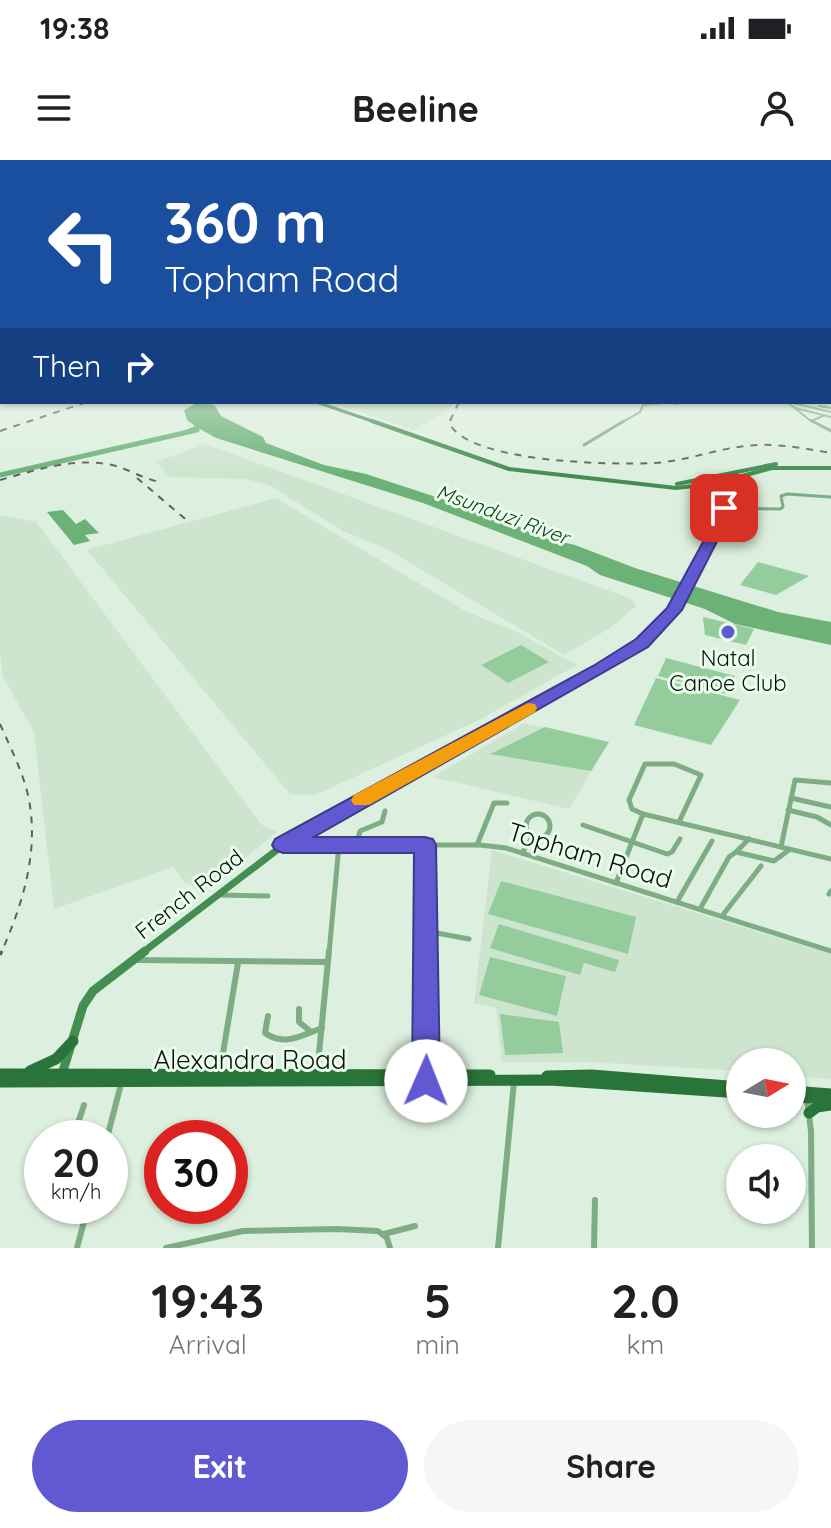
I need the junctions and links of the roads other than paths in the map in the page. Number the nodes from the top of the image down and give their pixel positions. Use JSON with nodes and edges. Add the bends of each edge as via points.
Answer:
{"nodes":[{"id":1,"x":322,"y":404,"type":"edge"},
{"id":2,"x":332,"y":404,"type":"edge"},
{"id":3,"x":642,"y":404,"type":"edge"},
{"id":4,"x":667,"y":404,"type":"edge"},
{"id":5,"x":672,"y":404,"type":"edge"},
{"id":6,"x":789,"y":404,"type":"edge"},
{"id":7,"x":798,"y":404,"type":"edge"},
{"id":8,"x":664,"y":405,"type":"junction"},
{"id":9,"x":819,"y":406,"type":"dead end"},
{"id":10,"x":793,"y":407,"type":"junction"},
{"id":11,"x":831,"y":410,"type":"edge"},
{"id":12,"x":823,"y":416,"type":"junction"},
{"id":13,"x":831,"y":417,"type":"edge"},
{"id":14,"x":811,"y":421,"type":"junction"},
{"id":15,"x":831,"y":431,"type":"edge"},
{"id":16,"x":584,"y":445,"type":"dead end"},
{"id":17,"x":831,"y":467,"type":"edge"},
{"id":18,"x":706,"y":479,"type":"junction"},
{"id":19,"x":712,"y":484,"type":"junction"},
{"id":20,"x":696,"y":486,"type":"junction"},
{"id":21,"x":716,"y":492,"type":"junction"},
{"id":22,"x":831,"y":497,"type":"edge"},
{"id":23,"x":724,"y":508,"type":"junction"},
{"id":24,"x":831,"y":783,"type":"edge"},
{"id":25,"x":791,"y":798,"type":"junction"},
{"id":26,"x":507,"y":803,"type":"dead end"},
{"id":27,"x":831,"y":807,"type":"edge"},
{"id":28,"x":788,"y":810,"type":"junction"},
{"id":29,"x":385,"y":811,"type":"dead end"},
{"id":30,"x":643,"y":814,"type":"junction"},
{"id":31,"x":679,"y":822,"type":"junction"},
{"id":32,"x":583,"y":825,"type":"dead end"},
{"id":33,"x":831,"y":825,"type":"edge"},
{"id":34,"x":308,"y":829,"type":"junction"},
{"id":35,"x":533,"y":836,"type":"junction"},
{"id":36,"x":680,"y":839,"type":"dead end"},
{"id":37,"x":749,"y":839,"type":"junction"},
{"id":38,"x":712,"y":841,"type":"dead end"},
{"id":39,"x":632,"y":843,"type":"junction"},
{"id":40,"x":283,"y":845,"type":"junction"},
{"id":41,"x":316,"y":845,"type":"junction"},
{"id":42,"x":339,"y":845,"type":"junction"},
{"id":43,"x":356,"y":845,"type":"junction"},
{"id":44,"x":425,"y":845,"type":"junction"},
{"id":45,"x":477,"y":845,"type":"junction"},
{"id":46,"x":781,"y":847,"type":"junction"},
{"id":47,"x":790,"y":849,"type":"junction"},
{"id":48,"x":736,"y":852,"type":"junction"},
{"id":49,"x":522,"y":853,"type":"junction"},
{"id":50,"x":831,"y":859,"type":"edge"},
{"id":51,"x":761,"y":866,"type":"dead end"},
{"id":52,"x":616,"y":883,"type":"junction"},
{"id":53,"x":218,"y":894,"type":"junction"},
{"id":54,"x":268,"y":896,"type":"dead end"},
{"id":55,"x":677,"y":902,"type":"junction"},
{"id":56,"x":700,"y":909,"type":"junction"},
{"id":57,"x":722,"y":916,"type":"junction"},
{"id":58,"x":426,"y":931,"type":"junction"},
{"id":59,"x":469,"y":939,"type":"dead end"},
{"id":60,"x":831,"y":951,"type":"edge"},
{"id":61,"x":134,"y":960,"type":"junction"},
{"id":62,"x":327,"y":962,"type":"junction"},
{"id":63,"x":238,"y":963,"type":"junction"},
{"id":64,"x":299,"y":1009,"type":"dead end"},
{"id":65,"x":268,"y":1016,"type":"dead end"},
{"id":66,"x":322,"y":1028,"type":"junction"},
{"id":67,"x":310,"y":1031,"type":"junction"},
{"id":68,"x":73,"y":1041,"type":"junction"},
{"id":69,"x":24,"y":1073,"type":"junction"},
{"id":70,"x":0,"y":1074,"type":"edge"},
{"id":71,"x":61,"y":1077,"type":"junction"},
{"id":72,"x":123,"y":1077,"type":"junction"},
{"id":73,"x":219,"y":1077,"type":"junction"},
{"id":74,"x":317,"y":1078,"type":"junction"},
{"id":75,"x":426,"y":1078,"type":"junction"},
{"id":76,"x":514,"y":1078,"type":"junction"},
{"id":77,"x":0,"y":1082,"type":"edge"},
{"id":78,"x":726,"y":1086,"type":"edge"},
{"id":79,"x":726,"y":1092,"type":"edge"},
{"id":80,"x":806,"y":1095,"type":"joint"},
{"id":81,"x":831,"y":1099,"type":"edge"},
{"id":82,"x":84,"y":1105,"type":"dead end"},
{"id":83,"x":809,"y":1113,"type":"junction"},
{"id":84,"x":79,"y":1120,"type":"edge"},
{"id":85,"x":112,"y":1120,"type":"edge"},
{"id":86,"x":595,"y":1200,"type":"dead end"},
{"id":87,"x":83,"y":1224,"type":"edge"},
{"id":88,"x":415,"y":1226,"type":"dead end"},
{"id":89,"x":384,"y":1234,"type":"junction"},
{"id":90,"x":77,"y":1248,"type":"edge"},
{"id":91,"x":166,"y":1248,"type":"edge"},
{"id":92,"x":390,"y":1248,"type":"edge"},
{"id":93,"x":498,"y":1248,"type":"edge"},
{"id":94,"x":594,"y":1248,"type":"edge"},
{"id":95,"x":812,"y":1248,"type":"edge"}],
"edges":[{"from":1,"to":20,"type":"main road","via":[[501,468],[658,487]]},
{"from":2,"to":18,"type":"main road","via":[[507,467],[656,484]]},
{"from":3,"to":8,"type":"street"},
{"from":3,"to":16,"type":"street","via":[[640,412]]},
{"from":4,"to":8,"type":"street"},
{"from":5,"to":8,"type":"street"},
{"from":6,"to":10,"type":"street"},
{"from":7,"to":11,"type":"street"},
{"from":9,"to":11,"type":"street"},
{"from":10,"to":12,"type":"street"},
{"from":10,"to":14,"type":"street"},
{"from":12,"to":13,"type":"street"},
{"from":12,"to":14,"type":"street"},
{"from":14,"to":15,"type":"street"},
{"from":17,"to":18,"type":"main road","via":[[758,465]]},
{"from":17,"to":19,"type":"main road","via":[[779,467]]},
{"from":18,"to":19,"type":"main road"},
{"from":19,"to":20,"type":"main road"},
{"from":19,"to":21,"type":"main road"},
{"from":20,"to":21,"type":"main road"},
{"from":21,"to":23,"type":"main road"},
{"from":22,"to":23,"type":"street","via":[[787,494],[781,496],[780,509]]},
{"from":23,"to":34,"type":"main road","name":"French Road","via":[[674,610],[646,639]]},
{"from":24,"to":25,"type":"street","via":[[796,779]]},
{"from":25,"to":27,"type":"street"},
{"from":25,"to":28,"type":"street"},
{"from":26,"to":45,"type":"street","via":[[494,803]]},
{"from":28,"to":33,"type":"street"},
{"from":28,"to":46,"type":"street"},
{"from":29,"to":43,"type":"street","via":[[382,822],[360,831]]},
{"from":30,"to":31,"type":"street"},
{"from":30,"to":31,"type":"street","via":[[632,809],[629,800],[646,763],[697,770],[701,775]]},
{"from":30,"to":39,"type":"street"},
{"from":31,"to":37,"type":"street"},
{"from":32,"to":39,"type":"street"},
{"from":34,"to":40,"type":"main road","name":"French Road"},
{"from":34,"to":41,"type":"street","via":[[305,839]]},
{"from":35,"to":35,"type":"street","via":[[525,830],[531,816],[550,820],[544,837]]},
{"from":35,"to":49,"type":"street"},
{"from":36,"to":39,"type":"street","via":[[667,854]]},
{"from":37,"to":46,"type":"street"},
{"from":37,"to":48,"type":"street"},
{"from":38,"to":55,"type":"street"},
{"from":39,"to":52,"type":"street"},
{"from":40,"to":41,"type":"street","name":"Topham Road"},
{"from":40,"to":53,"type":"main road","name":"French Road"},
{"from":41,"to":42,"type":"street","name":"Topham Road"},
{"from":42,"to":43,"type":"street","name":"Topham Road"},
{"from":42,"to":62,"type":"street"},
{"from":43,"to":44,"type":"street","name":"Topham Road"},
{"from":44,"to":45,"type":"street","name":"Topham Road"},
{"from":44,"to":58,"type":"street"},
{"from":45,"to":49,"type":"street","name":"Topham Road"},
{"from":46,"to":47,"type":"street"},
{"from":47,"to":48,"type":"street","via":[[774,861]]},
{"from":47,"to":50,"type":"street"},
{"from":48,"to":56,"type":"street"},
{"from":49,"to":52,"type":"street","name":"Topham Road"},
{"from":51,"to":57,"type":"street"},
{"from":52,"to":55,"type":"street","name":"Topham Road"},
{"from":53,"to":54,"type":"street"},
{"from":53,"to":61,"type":"main road","name":"French Road"},
{"from":55,"to":56,"type":"street","name":"Topham Road"},
{"from":56,"to":57,"type":"street","name":"Topham Road"},
{"from":57,"to":60,"type":"street","name":"Topham Road"},
{"from":58,"to":59,"type":"street"},
{"from":58,"to":75,"type":"street"},
{"from":61,"to":63,"type":"street"},
{"from":61,"to":68,"type":"main road","name":"French Road","via":[[88,997]]},
{"from":62,"to":63,"type":"street"},
{"from":62,"to":66,"type":"street"},
{"from":63,"to":73,"type":"street"},
{"from":64,"to":67,"type":"street","via":[[299,1022]]},
{"from":65,"to":67,"type":"street","via":[[268,1037],[299,1040]]},
{"from":66,"to":67,"type":"street"},
{"from":66,"to":74,"type":"street"},
{"from":68,"to":69,"type":"main road","via":[[56,1059]]},
{"from":68,"to":71,"type":"main road","name":"French Road"},
{"from":69,"to":70,"type":"main road","name":"Alexandra Road"},
{"from":69,"to":71,"type":"main road","name":"Alexandra Road"},
{"from":71,"to":72,"type":"main road","name":"Alexandra Road"},
{"from":71,"to":77,"type":"main road","name":"Alexandra Road"},
{"from":72,"to":73,"type":"main road","name":"Alexandra Road"},
{"from":72,"to":85,"type":"street"},
{"from":73,"to":74,"type":"main road","name":"Alexandra Road"},
{"from":74,"to":75,"type":"main road","name":"Alexandra Road"},
{"from":75,"to":76,"type":"main road","name":"Alexandra Road"},
{"from":76,"to":78,"type":"main road","name":"Alexandra Road","via":[[592,1075]]},
{"from":76,"to":79,"type":"main road","name":"Alexandra Road"},
{"from":76,"to":93,"type":"street"},
{"from":80,"to":81,"type":"main road"},
{"from":80,"to":83,"type":"street"},
{"from":81,"to":83,"type":"main road"},
{"from":82,"to":84,"type":"street"},
{"from":83,"to":95,"type":"street"},
{"from":86,"to":94,"type":"street"},
{"from":87,"to":90,"type":"street"},
{"from":88,"to":89,"type":"street"},
{"from":89,"to":91,"type":"street","via":[[363,1229],[273,1229],[225,1233]]},
{"from":89,"to":92,"type":"street"}]}
